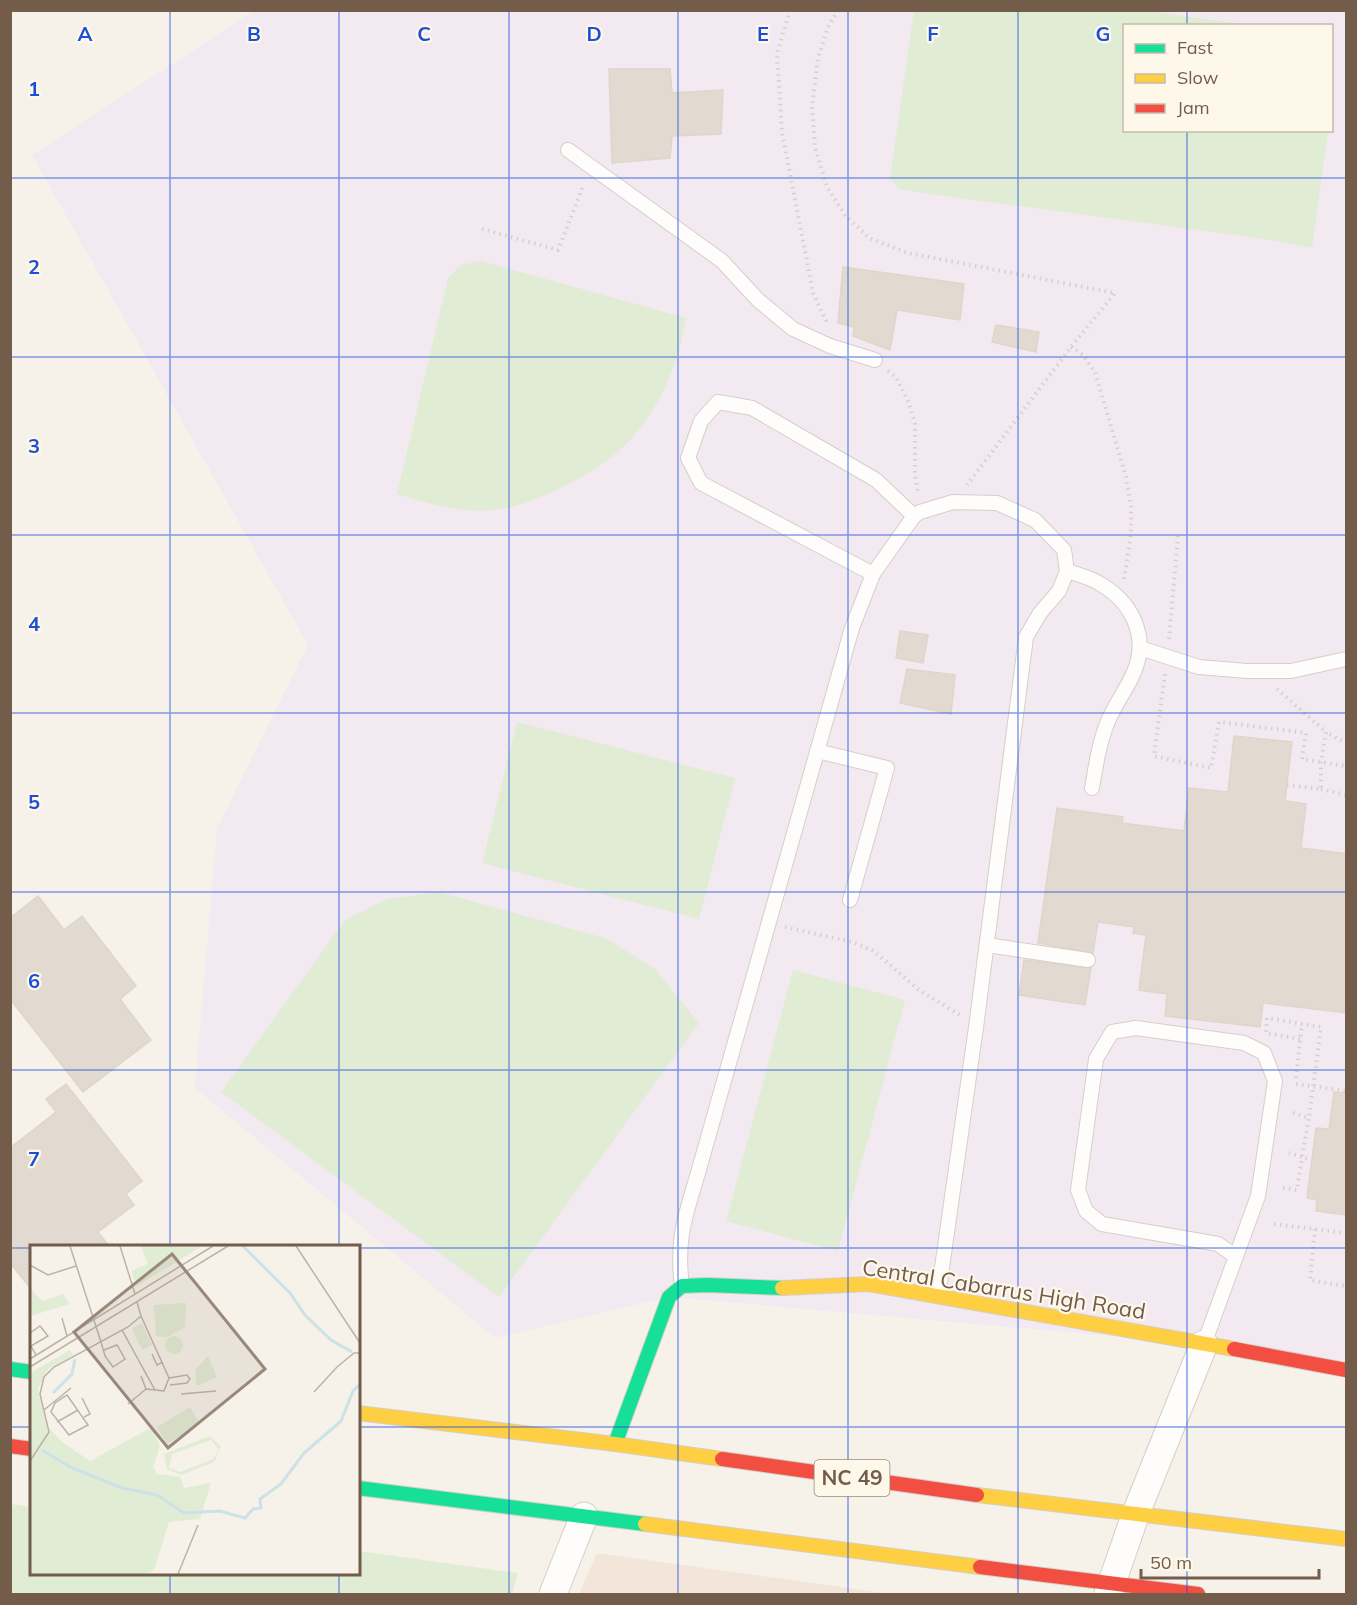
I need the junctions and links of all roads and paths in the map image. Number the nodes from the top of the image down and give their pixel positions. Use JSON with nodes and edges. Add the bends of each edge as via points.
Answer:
{"nodes":[{"id":1,"x":790,"y":10,"type":"edge"},
{"id":2,"x":838,"y":10,"type":"edge"},
{"id":3,"x":568,"y":150,"type":"dead end"},
{"id":4,"x":591,"y":167,"type":"junction"},
{"id":5,"x":482,"y":229,"type":"dead end"},
{"id":6,"x":835,"y":332,"type":"dead end"},
{"id":7,"x":1071,"y":348,"type":"junction"},
{"id":8,"x":875,"y":360,"type":"joint"},
{"id":9,"x":953,"y":502,"type":"junction"},
{"id":10,"x":917,"y":514,"type":"junction"},
{"id":11,"x":1178,"y":536,"type":"dead end"},
{"id":12,"x":1067,"y":571,"type":"junction"},
{"id":13,"x":873,"y":574,"type":"junction"},
{"id":14,"x":1121,"y":599,"type":"junction"},
{"id":15,"x":1140,"y":648,"type":"junction"},
{"id":16,"x":1167,"y":656,"type":"junction"},
{"id":17,"x":1347,"y":658,"type":"edge"},
{"id":18,"x":1264,"y":671,"type":"junction"},
{"id":19,"x":1326,"y":732,"type":"junction"},
{"id":20,"x":1347,"y":743,"type":"edge"},
{"id":21,"x":817,"y":751,"type":"junction"},
{"id":22,"x":1321,"y":762,"type":"junction"},
{"id":23,"x":1347,"y":766,"type":"edge"},
{"id":24,"x":1287,"y":785,"type":"dead end"},
{"id":25,"x":1092,"y":788,"type":"dead end"},
{"id":26,"x":1321,"y":789,"type":"junction"},
{"id":27,"x":1347,"y":791,"type":"edge"},
{"id":28,"x":850,"y":900,"type":"dead end"},
{"id":29,"x":785,"y":927,"type":"dead end"},
{"id":30,"x":987,"y":945,"type":"junction"},
{"id":31,"x":1088,"y":960,"type":"dead end"},
{"id":32,"x":964,"y":1016,"type":"dead end"},
{"id":33,"x":1302,"y":1024,"type":"junction"},
{"id":34,"x":1300,"y":1039,"type":"junction"},
{"id":35,"x":1296,"y":1078,"type":"dead end"},
{"id":36,"x":1296,"y":1084,"type":"dead end"},
{"id":37,"x":1313,"y":1086,"type":"junction"},
{"id":38,"x":1347,"y":1091,"type":"edge"},
{"id":39,"x":1293,"y":1113,"type":"dead end"},
{"id":40,"x":1309,"y":1118,"type":"junction"},
{"id":41,"x":1289,"y":1153,"type":"dead end"},
{"id":42,"x":1302,"y":1157,"type":"junction"},
{"id":43,"x":1311,"y":1160,"type":"dead end"},
{"id":44,"x":1283,"y":1188,"type":"dead end"},
{"id":45,"x":1274,"y":1224,"type":"dead end"},
{"id":46,"x":1315,"y":1228,"type":"junction"},
{"id":47,"x":1347,"y":1233,"type":"edge"},
{"id":48,"x":1235,"y":1256,"type":"junction"},
{"id":49,"x":682,"y":1286,"type":"junction"},
{"id":50,"x":1347,"y":1286,"type":"edge"},
{"id":51,"x":938,"y":1296,"type":"junction"},
{"id":52,"x":1204,"y":1344,"type":"junction"},
{"id":53,"x":10,"y":1369,"type":"edge"},
{"id":54,"x":1347,"y":1370,"type":"edge"},
{"id":55,"x":30,"y":1372,"type":"edge"},
{"id":56,"x":360,"y":1413,"type":"edge"},
{"id":57,"x":615,"y":1444,"type":"junction"},
{"id":58,"x":10,"y":1446,"type":"edge"},
{"id":59,"x":30,"y":1449,"type":"edge"},
{"id":60,"x":360,"y":1488,"type":"edge"},
{"id":61,"x":1136,"y":1513,"type":"junction"},
{"id":62,"x":584,"y":1516,"type":"junction"},
{"id":63,"x":1347,"y":1539,"type":"edge"},
{"id":64,"x":1110,"y":1589,"type":"edge"},
{"id":65,"x":553,"y":1594,"type":"edge"},
{"id":66,"x":1198,"y":1594,"type":"edge"}],
"edges":[{"from":1,"to":6,"type":"path","via":[[777,53],[782,132],[813,293],[827,324]]},
{"from":2,"to":7,"type":"path","via":[[818,58],[812,106],[815,147],[826,187],[845,215],[869,238],[908,254],[1115,293]]},
{"from":3,"to":4,"type":"lane"},
{"from":4,"to":5,"type":"path","via":[[558,250]]},
{"from":4,"to":8,"type":"lane","via":[[722,261],[758,300],[793,329]]},
{"from":7,"to":9,"type":"path"},
{"from":7,"to":14,"type":"path","via":[[1083,355],[1095,372],[1126,477],[1131,533]]},
{"from":8,"to":10,"type":"path","via":[[896,377],[915,424]]},
{"from":9,"to":10,"type":"lane"},
{"from":9,"to":12,"type":"lane","via":[[998,503],[1035,520],[1064,550]]},
{"from":10,"to":13,"type":"lane"},
{"from":10,"to":13,"type":"lane","via":[[876,480],[752,408],[718,402],[701,421],[688,458],[701,483]]},
{"from":11,"to":16,"type":"path"},
{"from":12,"to":14,"type":"lane","via":[[1100,584]]},
{"from":12,"to":30,"type":"lane","via":[[1059,591],[1026,637]]},
{"from":13,"to":21,"type":"lane","via":[[852,628]]},
{"from":14,"to":15,"type":"lane","via":[[1136,622]]},
{"from":15,"to":16,"type":"lane"},
{"from":15,"to":25,"type":"lane","via":[[1135,669],[1108,719]]},
{"from":16,"to":18,"type":"lane","via":[[1199,667]]},
{"from":16,"to":22,"type":"path","via":[[1154,756],[1211,768],[1219,722],[1306,733],[1302,759]]},
{"from":17,"to":18,"type":"lane","via":[[1291,671]]},
{"from":18,"to":19,"type":"path","via":[[1273,685]]},
{"from":19,"to":20,"type":"path"},
{"from":19,"to":22,"type":"path"},
{"from":21,"to":28,"type":"lane","via":[[887,768]]},
{"from":21,"to":49,"type":"lane","via":[[682,1226],[678,1259]]},
{"from":22,"to":23,"type":"path"},
{"from":22,"to":26,"type":"path"},
{"from":24,"to":26,"type":"path"},
{"from":26,"to":27,"type":"path","via":[[1346,795]]},
{"from":29,"to":32,"type":"path","via":[[853,942],[874,951],[919,990]]},
{"from":30,"to":31,"type":"lane"},
{"from":30,"to":51,"type":"lane"},
{"from":33,"to":34,"type":"path"},
{"from":33,"to":34,"type":"path","via":[[1268,1018],[1266,1033]]},
{"from":33,"to":37,"type":"path","via":[[1321,1027]]},
{"from":34,"to":35,"type":"path"},
{"from":36,"to":37,"type":"path"},
{"from":37,"to":38,"type":"path"},
{"from":37,"to":40,"type":"path"},
{"from":39,"to":40,"type":"path"},
{"from":40,"to":42,"type":"path"},
{"from":41,"to":42,"type":"path"},
{"from":42,"to":43,"type":"path"},
{"from":42,"to":44,"type":"path","via":[[1297,1190]]},
{"from":45,"to":46,"type":"path"},
{"from":46,"to":47,"type":"path"},
{"from":46,"to":50,"type":"path","via":[[1310,1280]]},
{"from":48,"to":48,"type":"lane","via":[[1258,1196],[1275,1082],[1264,1053],[1244,1042],[1136,1028],[1112,1032],[1096,1059],[1078,1190],[1086,1211],[1102,1224],[1218,1244]]},
{"from":48,"to":52,"type":"lane"},
{"from":49,"to":51,"type":"main road","name":"Central Cabarrus High Road","via":[[869,1284]]},
{"from":49,"to":57,"type":"main road","via":[[669,1297]]},
{"from":51,"to":52,"type":"main road","name":"Central Cabarrus High Road"},
{"from":52,"to":54,"type":"main road","name":"Central Cabarrus High Road"},
{"from":52,"to":61,"type":"street"},
{"from":53,"to":55,"type":"main road"},
{"from":56,"to":57,"type":"main road","number":"NC 49"},
{"from":57,"to":61,"type":"main road","number":"NC 49","via":[[960,1493]]},
{"from":58,"to":59,"type":"main road"},
{"from":60,"to":62,"type":"main road"},
{"from":61,"to":63,"type":"main road","number":"NC 49"},
{"from":61,"to":64,"type":"street"},
{"from":62,"to":64,"type":"main road"},
{"from":62,"to":65,"type":"street"},
{"from":64,"to":66,"type":"main road"}]}
